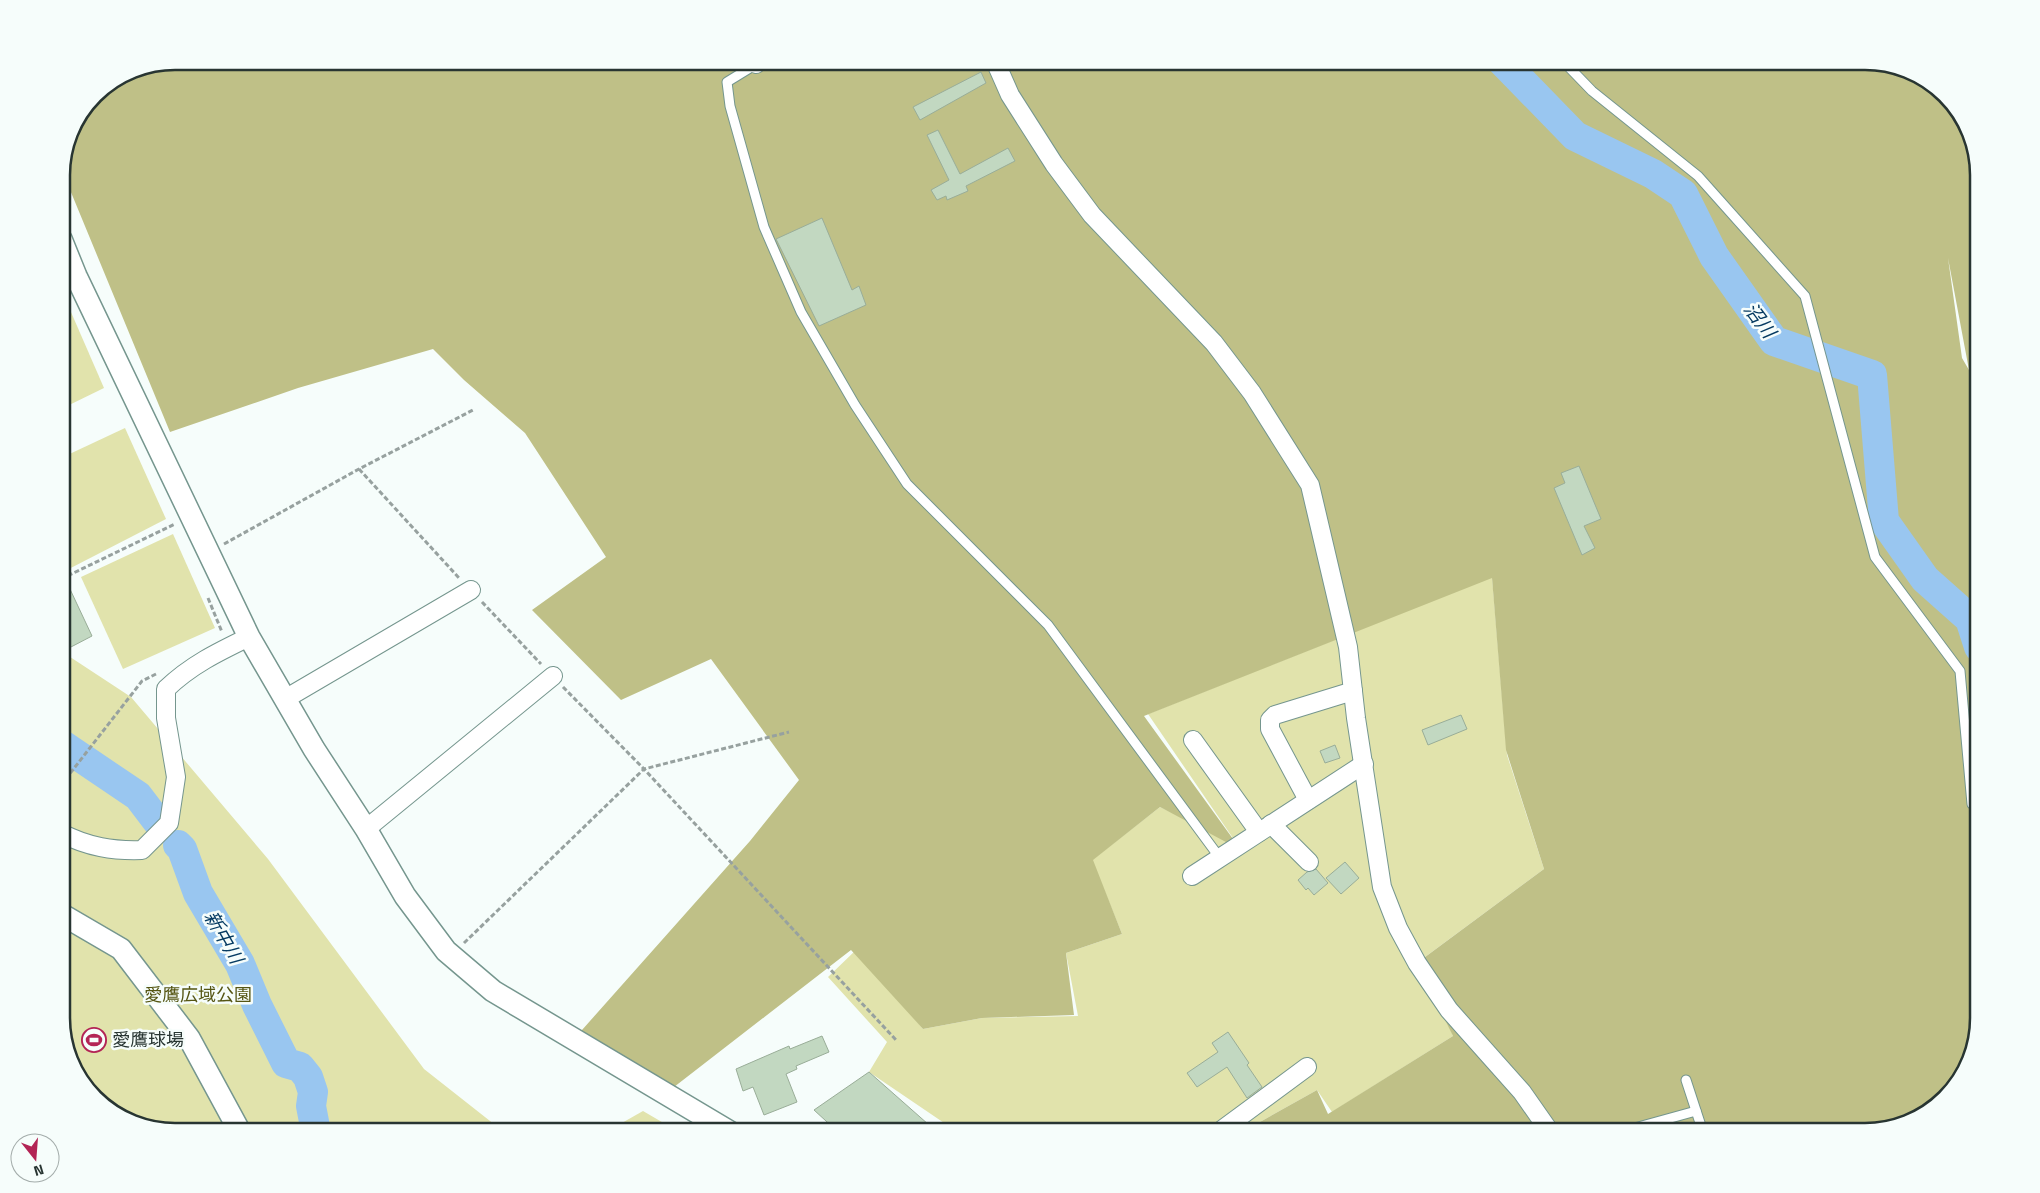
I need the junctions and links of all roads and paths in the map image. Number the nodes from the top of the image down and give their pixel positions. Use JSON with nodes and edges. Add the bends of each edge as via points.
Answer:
{"nodes":[{"id":1,"x":745,"y":70,"type":"edge"},
{"id":2,"x":999,"y":70,"type":"edge"},
{"id":3,"x":1572,"y":70,"type":"edge"},
{"id":4,"x":70,"y":260,"type":"edge"},
{"id":5,"x":473,"y":410,"type":"dead end"},
{"id":6,"x":359,"y":469,"type":"junction"},
{"id":7,"x":178,"y":532,"type":"dead end"},
{"id":8,"x":208,"y":553,"type":"junction"},
{"id":9,"x":70,"y":575,"type":"edge"},
{"id":10,"x":471,"y":590,"type":"junction"},
{"id":11,"x":205,"y":592,"type":"dead end"},
{"id":12,"x":241,"y":641,"type":"junction"},
{"id":13,"x":553,"y":676,"type":"junction"},
{"id":14,"x":1353,"y":691,"type":"junction"},
{"id":15,"x":286,"y":699,"type":"junction"},
{"id":16,"x":789,"y":732,"type":"dead end"},
{"id":17,"x":102,"y":733,"type":"dead end"},
{"id":18,"x":1193,"y":740,"type":"dead end"},
{"id":19,"x":1364,"y":764,"type":"junction"},
{"id":20,"x":644,"y":769,"type":"junction"},
{"id":21,"x":70,"y":775,"type":"edge"},
{"id":22,"x":1970,"y":782,"type":"edge"},
{"id":23,"x":1308,"y":800,"type":"junction"},
{"id":24,"x":1265,"y":828,"type":"junction"},
{"id":25,"x":366,"y":829,"type":"junction"},
{"id":26,"x":70,"y":837,"type":"edge"},
{"id":27,"x":1220,"y":858,"type":"junction"},
{"id":28,"x":1309,"y":862,"type":"dead end"},
{"id":29,"x":1192,"y":876,"type":"dead end"},
{"id":30,"x":70,"y":919,"type":"edge"},
{"id":31,"x":451,"y":955,"type":"junction"},
{"id":32,"x":896,"y":1040,"type":"dead end"},
{"id":33,"x":1307,"y":1067,"type":"dead end"},
{"id":34,"x":1686,"y":1080,"type":"dead end"},
{"id":35,"x":1696,"y":1110,"type":"junction"},
{"id":36,"x":235,"y":1123,"type":"edge"},
{"id":37,"x":715,"y":1123,"type":"edge"},
{"id":38,"x":1231,"y":1123,"type":"edge"},
{"id":39,"x":1544,"y":1123,"type":"edge"},
{"id":40,"x":1651,"y":1123,"type":"edge"},
{"id":41,"x":1700,"y":1123,"type":"edge"}],
"edges":[{"from":1,"to":27,"type":"lane","via":[[727,82],[730,106],[764,227],[801,312],[855,405],[907,484],[1048,625]]},
{"from":2,"to":14,"type":"street","via":[[1010,95],[1054,164],[1092,215],[1214,343],[1252,393],[1310,485],[1348,647]]},
{"from":3,"to":22,"type":"lane","via":[[1592,91],[1698,176],[1805,296],[1875,557],[1960,671]]},
{"from":4,"to":8,"type":"street"},
{"from":5,"to":6,"type":"path"},
{"from":6,"to":8,"type":"path"},
{"from":6,"to":10,"type":"path"},
{"from":7,"to":9,"type":"path","via":[[174,523]]},
{"from":8,"to":12,"type":"street"},
{"from":10,"to":13,"type":"path"},
{"from":10,"to":15,"type":"street"},
{"from":11,"to":12,"type":"path","via":[[224,636]]},
{"from":12,"to":15,"type":"street"},
{"from":12,"to":26,"type":"street","via":[[205,658],[182,673],[166,689],[166,718],[176,777],[169,823],[142,850],[113,851]]},
{"from":13,"to":20,"type":"path"},
{"from":13,"to":25,"type":"street"},
{"from":14,"to":19,"type":"street"},
{"from":14,"to":23,"type":"street","via":[[1275,715],[1270,720],[1270,729]]},
{"from":15,"to":25,"type":"street"},
{"from":16,"to":20,"type":"path"},
{"from":17,"to":21,"type":"path"},
{"from":18,"to":24,"type":"street"},
{"from":19,"to":23,"type":"street"},
{"from":19,"to":39,"type":"street","via":[[1382,887],[1398,928],[1417,964],[1449,1010],[1522,1092]]},
{"from":20,"to":31,"type":"path"},
{"from":20,"to":32,"type":"path"},
{"from":23,"to":24,"type":"street"},
{"from":24,"to":27,"type":"street"},
{"from":24,"to":28,"type":"street"},
{"from":25,"to":31,"type":"street","via":[[404,896]]},
{"from":27,"to":29,"type":"street"},
{"from":30,"to":36,"type":"street","via":[[121,949],[189,1038]]},
{"from":31,"to":37,"type":"street","via":[[493,991]]},
{"from":33,"to":38,"type":"street"},
{"from":34,"to":35,"type":"lane"},
{"from":35,"to":40,"type":"lane"},
{"from":35,"to":41,"type":"lane"}]}
